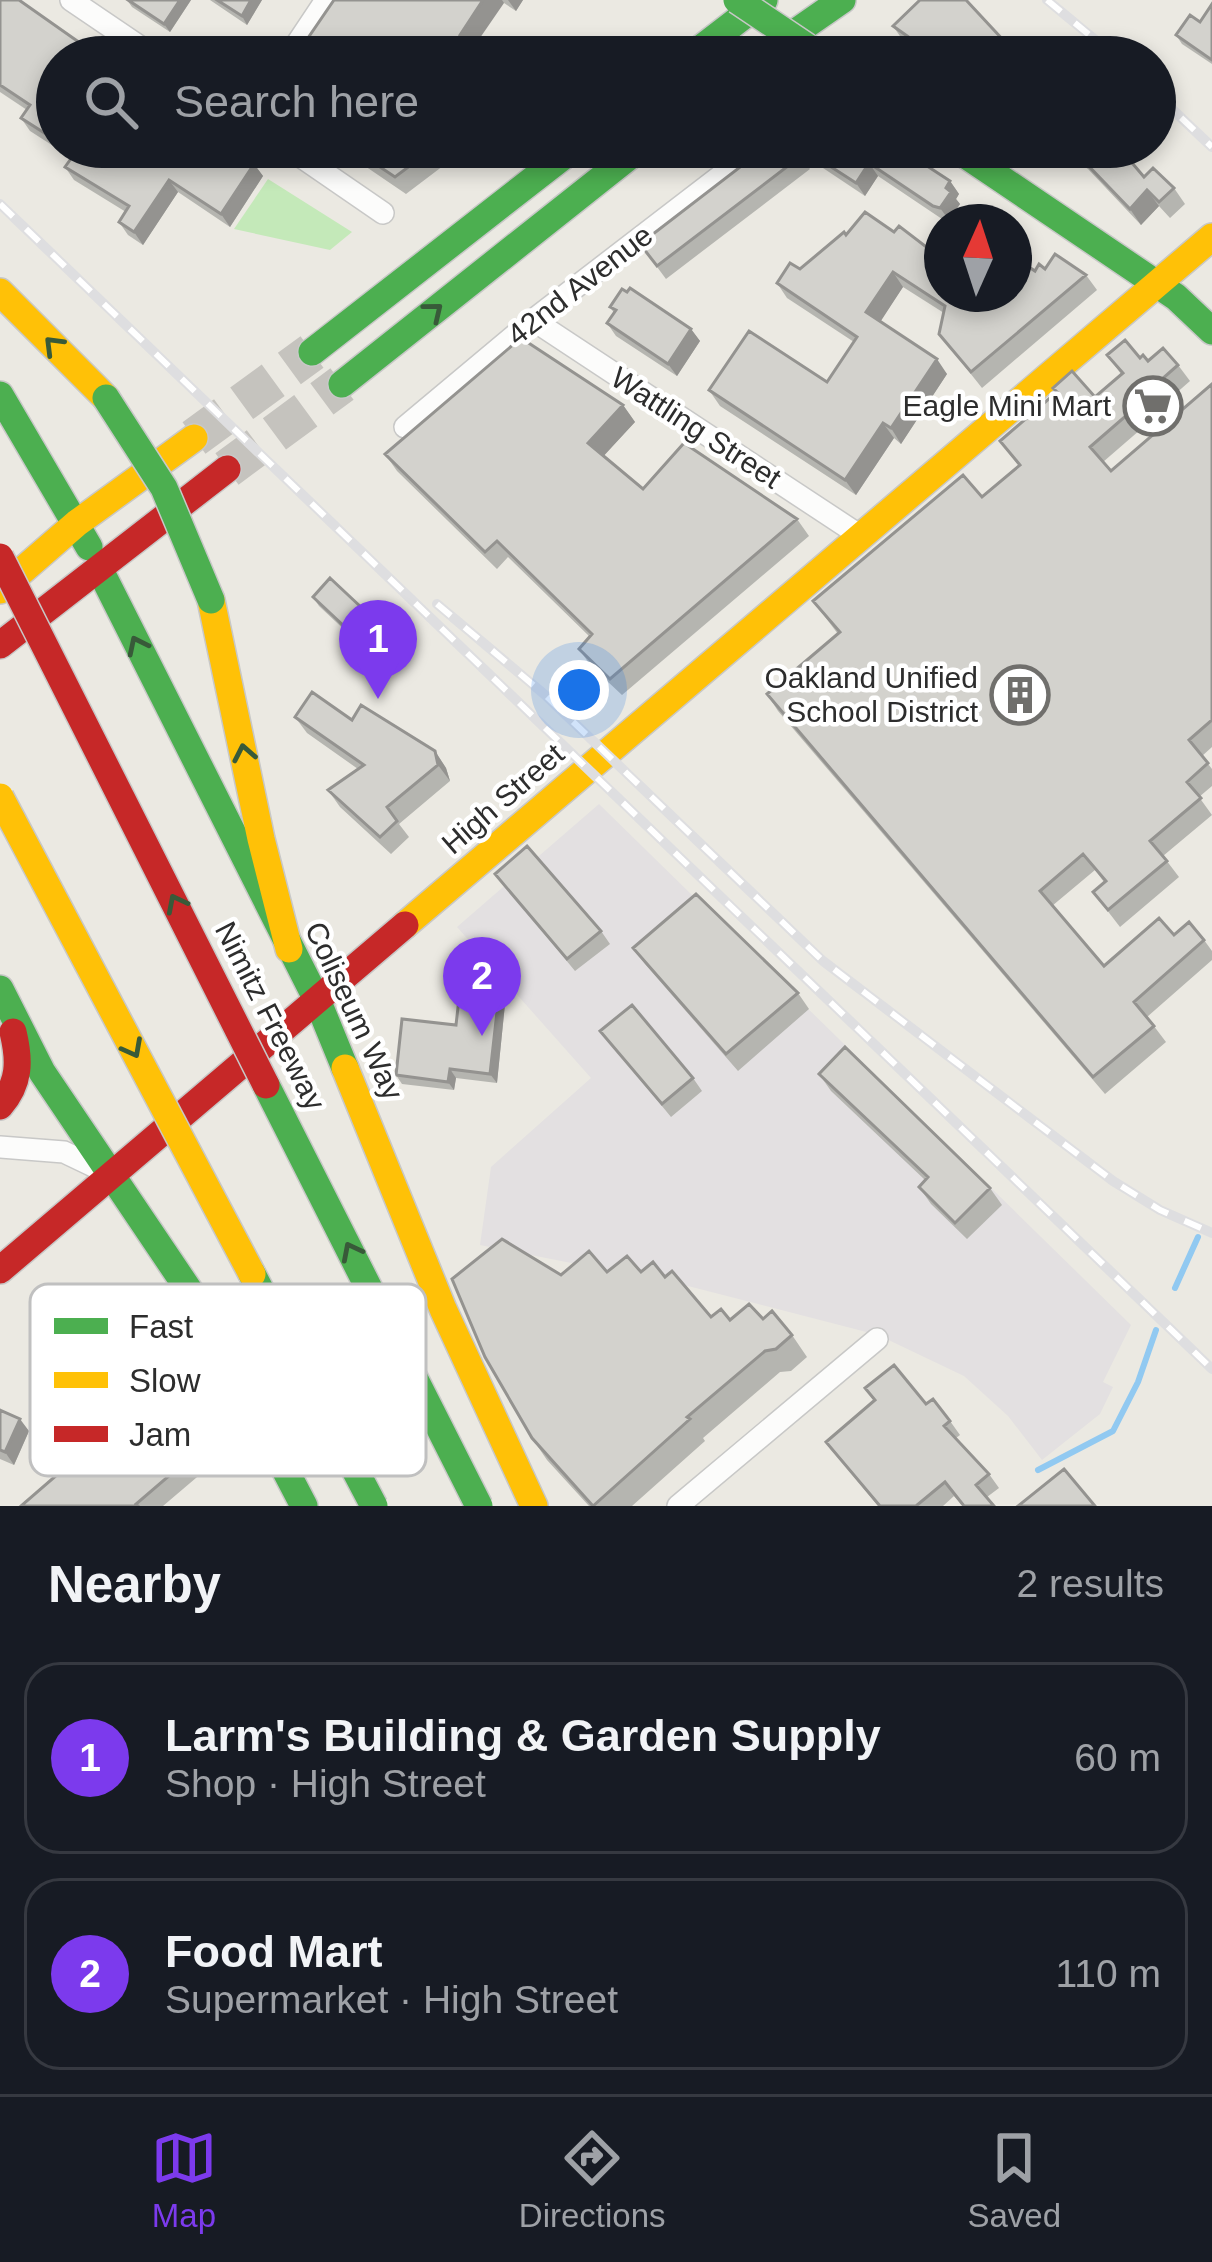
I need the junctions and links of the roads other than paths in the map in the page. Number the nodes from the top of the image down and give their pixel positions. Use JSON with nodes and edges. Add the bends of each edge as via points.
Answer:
{"nodes":[{"id":1,"x":71,"y":0,"type":"edge"},
{"id":2,"x":326,"y":0,"type":"edge"},
{"id":3,"x":736,"y":0,"type":"edge"},
{"id":4,"x":754,"y":0,"type":"edge"},
{"id":5,"x":764,"y":0,"type":"edge"},
{"id":6,"x":828,"y":0,"type":"edge"},
{"id":7,"x":842,"y":0,"type":"edge"},
{"id":8,"x":124,"y":36,"type":"edge"},
{"id":9,"x":302,"y":36,"type":"edge"},
{"id":10,"x":714,"y":36,"type":"edge"},
{"id":11,"x":718,"y":36,"type":"edge"},
{"id":12,"x":784,"y":36,"type":"edge"},
{"id":13,"x":789,"y":36,"type":"edge"},
{"id":14,"x":790,"y":36,"type":"edge"},
{"id":15,"x":318,"y":168,"type":"edge"},
{"id":16,"x":548,"y":168,"type":"edge"},
{"id":17,"x":615,"y":168,"type":"edge"},
{"id":18,"x":731,"y":168,"type":"edge"},
{"id":19,"x":985,"y":168,"type":"edge"},
{"id":20,"x":383,"y":213,"type":"dead end"},
{"id":21,"x":1212,"y":237,"type":"edge"},
{"id":22,"x":1158,"y":285,"type":"junction"},
{"id":23,"x":0,"y":292,"type":"edge"},
{"id":24,"x":533,"y":320,"type":"junction"},
{"id":25,"x":1212,"y":331,"type":"edge"},
{"id":26,"x":312,"y":352,"type":"tunnel mouth"},
{"id":27,"x":342,"y":384,"type":"tunnel mouth"},
{"id":28,"x":0,"y":395,"type":"edge"},
{"id":29,"x":405,"y":427,"type":"dead end"},
{"id":30,"x":194,"y":438,"type":"tunnel mouth"},
{"id":31,"x":227,"y":469,"type":"tunnel mouth"},
{"id":32,"x":77,"y":524,"type":"junction"},
{"id":33,"x":860,"y":536,"type":"junction"},
{"id":34,"x":0,"y":557,"type":"edge"},
{"id":35,"x":99,"y":568,"type":"junction"},
{"id":36,"x":0,"y":590,"type":"edge"},
{"id":37,"x":0,"y":645,"type":"edge"},
{"id":38,"x":0,"y":797,"type":"edge"},
{"id":39,"x":289,"y":949,"type":"junction"},
{"id":40,"x":2,"y":993,"type":"edge"},
{"id":41,"x":318,"y":1002,"type":"junction"},
{"id":42,"x":0,"y":1106,"type":"edge"},
{"id":43,"x":0,"y":1147,"type":"edge"},
{"id":44,"x":110,"y":1174,"type":"junction"},
{"id":45,"x":0,"y":1270,"type":"edge"},
{"id":46,"x":186,"y":1284,"type":"edge"},
{"id":47,"x":257,"y":1284,"type":"edge"},
{"id":48,"x":367,"y":1284,"type":"edge"},
{"id":49,"x":877,"y":1339,"type":"dead end"},
{"id":50,"x":426,"y":1401,"type":"edge"},
{"id":51,"x":288,"y":1476,"type":"edge"},
{"id":52,"x":358,"y":1476,"type":"edge"},
{"id":53,"x":534,"y":1501,"type":"edge"},
{"id":54,"x":304,"y":1506,"type":"edge"},
{"id":55,"x":374,"y":1506,"type":"edge"},
{"id":56,"x":479,"y":1506,"type":"edge"},
{"id":57,"x":678,"y":1506,"type":"edge"}],
"edges":[{"from":1,"to":8,"type":"street"},
{"from":2,"to":9,"type":"street"},
{"from":3,"to":14,"type":"main road","bridge":true},
{"from":4,"to":10,"type":"main road"},
{"from":5,"to":11,"type":"main road"},
{"from":6,"to":12,"type":"main road"},
{"from":7,"to":13,"type":"main road"},
{"from":15,"to":20,"type":"street"},
{"from":16,"to":26,"type":"main road"},
{"from":27,"to":17,"type":"main road","one_way":true},
{"from":18,"to":24,"type":"street","name":"42nd Avenue"},
{"from":19,"to":22,"type":"main road"},
{"from":21,"to":22,"type":"main road","name":"High Street"},
{"from":22,"to":25,"type":"main road"},
{"from":22,"to":33,"type":"main road","name":"High Street"},
{"from":39,"to":23,"type":"main road","one_way":true,"bridge":true,"via":[[211,600],[164,488],[106,398]]},
{"from":24,"to":29,"type":"street","name":"42nd Avenue"},
{"from":24,"to":33,"type":"street","name":"Wattling Street"},
{"from":28,"to":32,"type":"main road","name":"Coliseum Way"},
{"from":30,"to":32,"type":"main road"},
{"from":31,"to":35,"type":"main road"},
{"from":32,"to":35,"type":"main road","name":"Coliseum Way"},
{"from":32,"to":36,"type":"main road"},
{"from":33,"to":41,"type":"main road","name":"High Street"},
{"from":48,"to":34,"type":"main road","name":"Nimitz Freeway","one_way":true,"bridge":true},
{"from":35,"to":37,"type":"main road"},
{"from":39,"to":35,"type":"main road","name":"Coliseum Way","one_way":true},
{"from":38,"to":47,"type":"main road","one_way":true,"bridge":true},
{"from":39,"to":41,"type":"main road","name":"Coliseum Way"},
{"from":40,"to":42,"type":"main road","via":[[19,1065]]},
{"from":40,"to":44,"type":"main road","via":[[42,1072]]},
{"from":41,"to":44,"type":"main road","name":"High Street"},
{"from":41,"to":53,"type":"main road","name":"Coliseum Way","via":[[443,1309]]},
{"from":43,"to":44,"type":"street","via":[[64,1152]]},
{"from":44,"to":45,"type":"main road","name":"High Street"},
{"from":44,"to":46,"type":"main road"},
{"from":49,"to":57,"type":"street"},
{"from":56,"to":50,"type":"main road","name":"Nimitz Freeway","one_way":true,"bridge":true},
{"from":51,"to":54,"type":"main road"},
{"from":52,"to":55,"type":"main road","one_way":true,"bridge":true}]}
